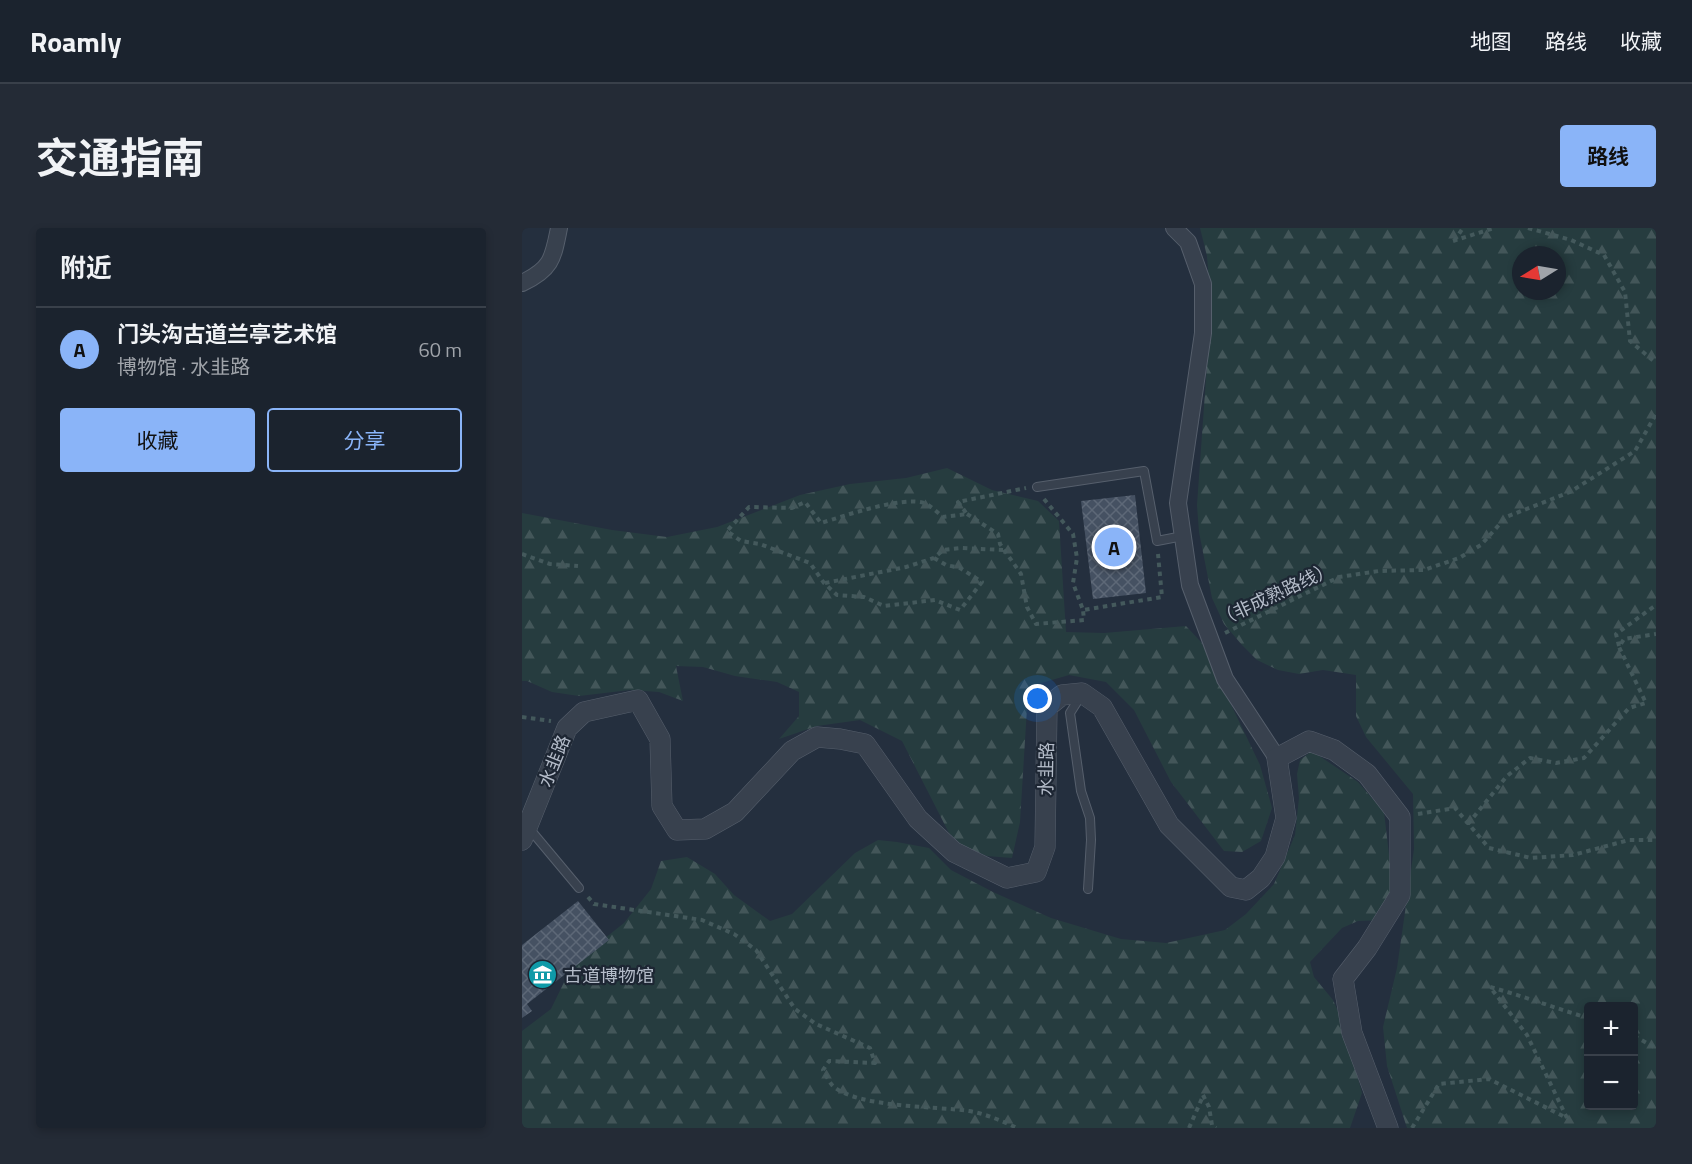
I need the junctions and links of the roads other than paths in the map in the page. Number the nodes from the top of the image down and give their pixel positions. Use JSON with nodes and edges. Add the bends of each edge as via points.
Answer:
{"nodes":[{"id":1,"x":559,"y":228,"type":"edge"},
{"id":2,"x":1174,"y":228,"type":"edge"},
{"id":3,"x":522,"y":283,"type":"edge"},
{"id":4,"x":1036,"y":487,"type":"road end"},
{"id":5,"x":1183,"y":536,"type":"junction"},
{"id":6,"x":1082,"y":693,"type":"junction"},
{"id":7,"x":1277,"y":758,"type":"junction"},
{"id":8,"x":525,"y":833,"type":"edge"},
{"id":9,"x":579,"y":888,"type":"road end"},
{"id":10,"x":1088,"y":889,"type":"dead end"},
{"id":11,"x":1388,"y":1128,"type":"edge"}],
"edges":[{"from":1,"to":3,"type":"street","via":[[553,258],[537,276]]},
{"from":2,"to":5,"type":"street","via":[[1188,242],[1203,284],[1203,333],[1178,503]]},
{"from":4,"to":5,"type":"lane","via":[[1144,471],[1157,541]]},
{"from":5,"to":7,"type":"street","via":[[1190,585],[1225,679]]},
{"from":6,"to":7,"type":"street","via":[[1102,707],[1169,825],[1232,887],[1246,890],[1262,878],[1275,858],[1286,819]]},
{"from":6,"to":8,"type":"street","name":"水韭路","via":[[1062,695],[1047,707],[1044,847],[1036,872],[1007,878],[954,852],[918,819],[865,744],[840,739],[817,737],[792,751],[735,812],[705,829],[677,830],[663,806],[660,739],[638,700],[584,712],[567,728]]},
{"from":6,"to":10,"type":"lane","via":[[1071,713],[1081,791],[1090,818]]},
{"from":7,"to":11,"type":"street","via":[[1309,741],[1334,750],[1367,774],[1400,817],[1400,896],[1343,979],[1352,1033]]},
{"from":8,"to":9,"type":"lane"}]}
